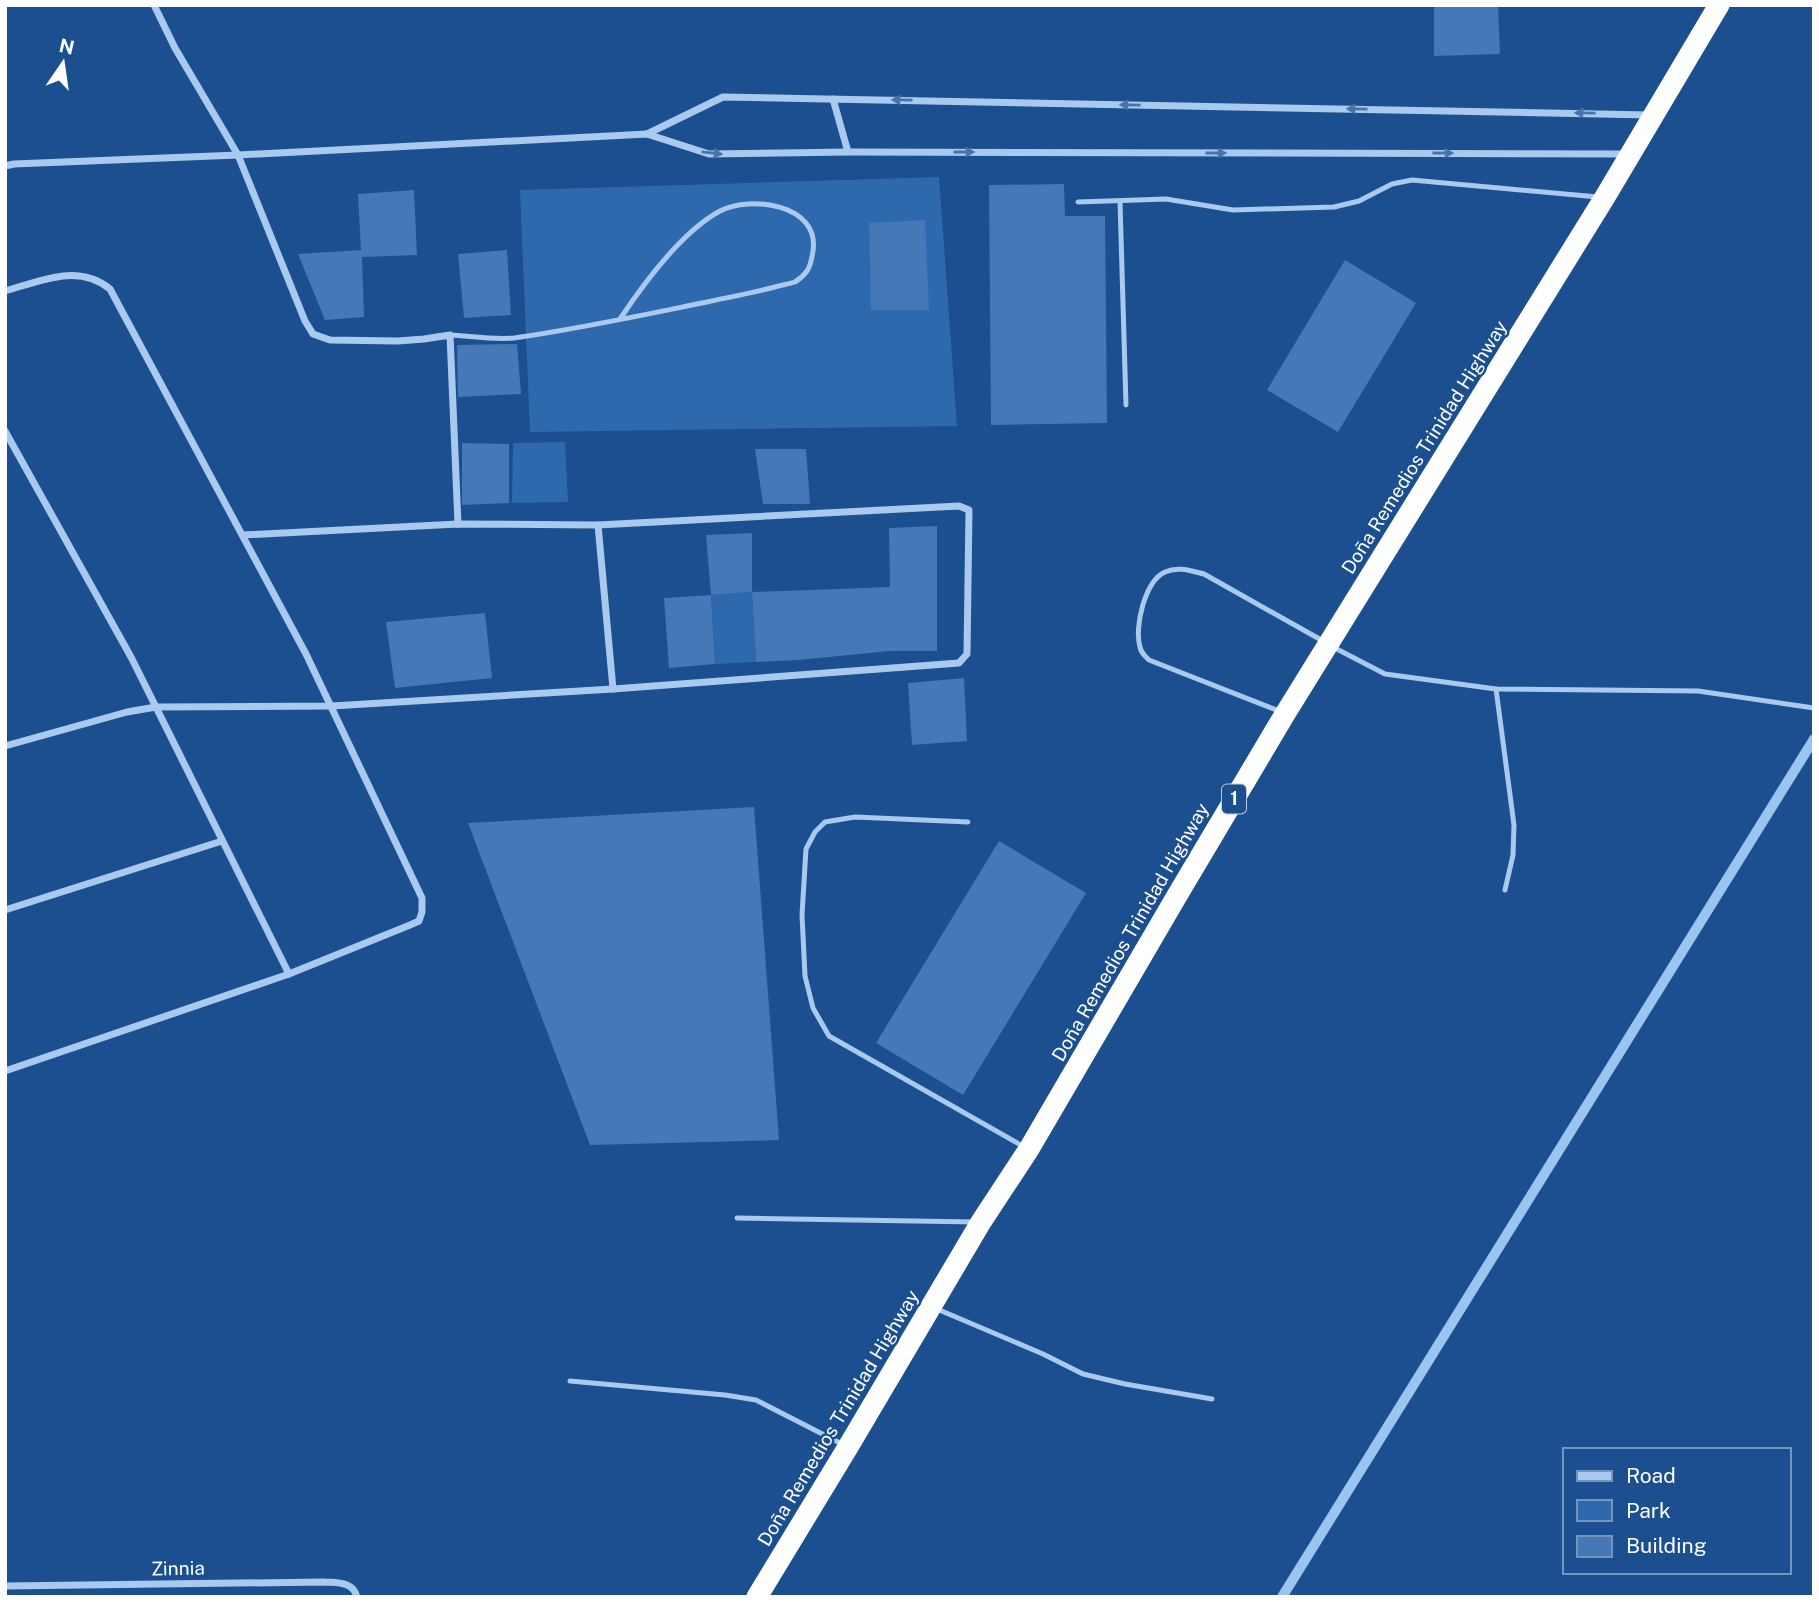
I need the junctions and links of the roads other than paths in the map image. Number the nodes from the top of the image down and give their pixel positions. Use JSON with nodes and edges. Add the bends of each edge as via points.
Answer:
{"nodes":[{"id":1,"x":154,"y":5,"type":"edge"},
{"id":2,"x":1718,"y":5,"type":"edge"},
{"id":3,"x":833,"y":99,"type":"junction"},
{"id":4,"x":1653,"y":115,"type":"junction"},
{"id":5,"x":647,"y":134,"type":"junction"},
{"id":6,"x":848,"y":152,"type":"junction"},
{"id":7,"x":1630,"y":154,"type":"junction"},
{"id":8,"x":238,"y":155,"type":"junction"},
{"id":9,"x":5,"y":166,"type":"edge"},
{"id":10,"x":1605,"y":197,"type":"junction"},
{"id":11,"x":1078,"y":202,"type":"dead end"},
{"id":12,"x":1120,"y":202,"type":"junction"},
{"id":13,"x":5,"y":291,"type":"edge"},
{"id":14,"x":620,"y":319,"type":"junction"},
{"id":15,"x":450,"y":335,"type":"junction"},
{"id":16,"x":1125,"y":405,"type":"dead end"},
{"id":17,"x":5,"y":431,"type":"edge"},
{"id":18,"x":458,"y":524,"type":"junction"},
{"id":19,"x":598,"y":525,"type":"junction"},
{"id":20,"x":243,"y":535,"type":"junction"},
{"id":21,"x":1329,"y":645,"type":"junction"},
{"id":22,"x":613,"y":689,"type":"junction"},
{"id":23,"x":1496,"y":689,"type":"junction"},
{"id":24,"x":156,"y":706,"type":"junction"},
{"id":25,"x":332,"y":706,"type":"junction"},
{"id":26,"x":1814,"y":708,"type":"edge"},
{"id":27,"x":1285,"y":714,"type":"junction"},
{"id":28,"x":5,"y":746,"type":"edge"},
{"id":29,"x":968,"y":822,"type":"dead end"},
{"id":30,"x":222,"y":841,"type":"junction"},
{"id":31,"x":1505,"y":890,"type":"dead end"},
{"id":32,"x":5,"y":910,"type":"edge"},
{"id":33,"x":289,"y":974,"type":"junction"},
{"id":34,"x":5,"y":1071,"type":"edge"},
{"id":35,"x":1029,"y":1149,"type":"junction"},
{"id":36,"x":737,"y":1218,"type":"dead end"},
{"id":37,"x":981,"y":1222,"type":"junction"},
{"id":38,"x":931,"y":1306,"type":"junction"},
{"id":39,"x":570,"y":1381,"type":"dead end"},
{"id":40,"x":1212,"y":1399,"type":"dead end"},
{"id":41,"x":848,"y":1447,"type":"junction"},
{"id":42,"x":5,"y":1586,"type":"edge"},
{"id":43,"x":357,"y":1597,"type":"edge"},
{"id":44,"x":757,"y":1597,"type":"edge"}],
"edges":[{"from":1,"to":8,"type":"street"},
{"from":2,"to":4,"type":"highway","name":"Doña Remedios Trinidad Highway","number":"1"},
{"from":4,"to":3,"type":"street","one_way":true},
{"from":3,"to":5,"type":"street","via":[[723,97]]},
{"from":3,"to":6,"type":"street"},
{"from":4,"to":7,"type":"highway","name":"Doña Remedios Trinidad Highway","number":"1"},
{"from":5,"to":6,"type":"street","one_way":true,"via":[[709,154]]},
{"from":5,"to":8,"type":"street"},
{"from":6,"to":7,"type":"street","one_way":true},
{"from":7,"to":10,"type":"highway","name":"Doña Remedios Trinidad Highway","number":"1"},
{"from":8,"to":9,"type":"street"},
{"from":8,"to":15,"type":"street","via":[[313,334],[330,340],[371,341]]},
{"from":10,"to":12,"type":"lane","via":[[1412,180],[1334,206],[1233,209],[1166,199]]},
{"from":10,"to":21,"type":"highway","name":"Doña Remedios Trinidad Highway","number":"1"},
{"from":11,"to":12,"type":"lane"},
{"from":12,"to":16,"type":"lane"},
{"from":13,"to":20,"type":"street","via":[[62,275],[84,276],[110,289]]},
{"from":14,"to":14,"type":"lane","via":[[794,282],[810,263],[811,233],[790,210],[775,205],[723,209],[684,237]]},
{"from":14,"to":15,"type":"lane","via":[[510,338]]},
{"from":15,"to":18,"type":"street"},
{"from":17,"to":24,"type":"street"},
{"from":18,"to":19,"type":"street"},
{"from":18,"to":20,"type":"street"},
{"from":19,"to":22,"type":"street"},
{"from":19,"to":22,"type":"street","via":[[953,506],[970,510],[968,647],[959,663]]},
{"from":20,"to":25,"type":"street"},
{"from":21,"to":23,"type":"lane","via":[[1385,674]]},
{"from":21,"to":27,"type":"highway","name":"Doña Remedios Trinidad Highway","number":"1"},
{"from":21,"to":27,"type":"lane","via":[[1204,574],[1182,569],[1164,572],[1151,584],[1138,619],[1137,637],[1140,651],[1149,660]]},
{"from":22,"to":25,"type":"street"},
{"from":23,"to":26,"type":"lane","via":[[1698,691]]},
{"from":23,"to":31,"type":"lane","via":[[1514,825]]},
{"from":24,"to":25,"type":"street"},
{"from":24,"to":28,"type":"street"},
{"from":24,"to":30,"type":"street"},
{"from":25,"to":33,"type":"street","via":[[422,898],[422,912],[419,921]]},
{"from":27,"to":35,"type":"highway","name":"Doña Remedios Trinidad Highway","number":"1"},
{"from":29,"to":35,"type":"lane","via":[[855,817],[825,822],[806,849],[805,976],[813,1008],[829,1036]]},
{"from":30,"to":32,"type":"street"},
{"from":30,"to":33,"type":"street"},
{"from":33,"to":34,"type":"street"},
{"from":35,"to":37,"type":"highway","name":"Doña Remedios Trinidad Highway","number":"1"},
{"from":36,"to":37,"type":"lane"},
{"from":37,"to":38,"type":"highway","name":"Doña Remedios Trinidad Highway","number":"1"},
{"from":38,"to":40,"type":"lane","via":[[1083,1374]]},
{"from":38,"to":41,"type":"highway","name":"Doña Remedios Trinidad Highway","number":"1"},
{"from":39,"to":41,"type":"lane","via":[[756,1400]]},
{"from":41,"to":44,"type":"highway","name":"Doña Remedios Trinidad Highway","number":"1"},
{"from":42,"to":43,"type":"street","name":"Zinnia","via":[[324,1582],[351,1586]]}]}
